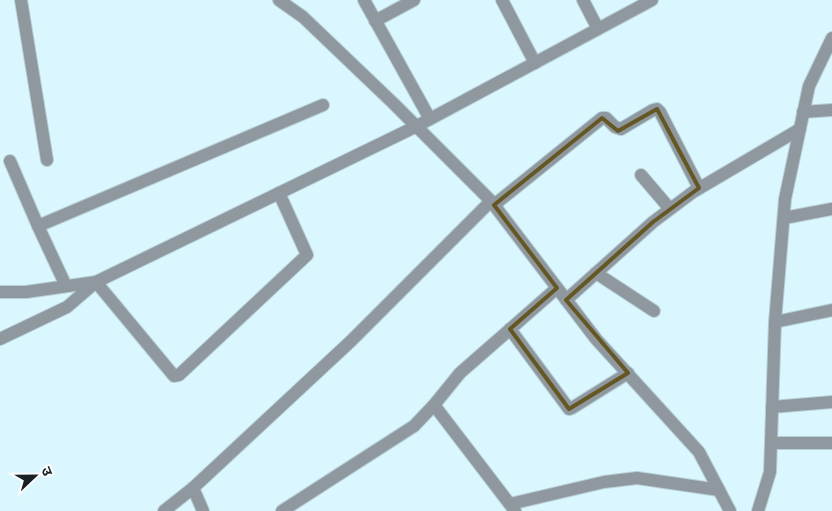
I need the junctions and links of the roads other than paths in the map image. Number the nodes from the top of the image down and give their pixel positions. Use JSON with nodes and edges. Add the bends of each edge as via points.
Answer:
{"nodes":[{"id":1,"x":21,"y":0,"type":"edge"},
{"id":2,"x":280,"y":0,"type":"edge"},
{"id":3,"x":364,"y":0,"type":"edge"},
{"id":4,"x":414,"y":0,"type":"edge"},
{"id":5,"x":502,"y":0,"type":"edge"},
{"id":6,"x":583,"y":0,"type":"edge"},
{"id":7,"x":652,"y":0,"type":"edge"},
{"id":8,"x":375,"y":21,"type":"junction"},
{"id":9,"x":598,"y":29,"type":"junction"},
{"id":10,"x":832,"y":38,"type":"edge"},
{"id":11,"x":535,"y":63,"type":"junction"},
{"id":12,"x":323,"y":105,"type":"dead end"},
{"id":13,"x":832,"y":110,"type":"edge"},
{"id":14,"x":803,"y":112,"type":"junction"},
{"id":15,"x":430,"y":119,"type":"junction"},
{"id":16,"x":417,"y":126,"type":"junction"},
{"id":17,"x":800,"y":129,"type":"junction"},
{"id":18,"x":47,"y":160,"type":"dead end"},
{"id":19,"x":10,"y":161,"type":"dead end"},
{"id":20,"x":641,"y":175,"type":"dead end"},
{"id":21,"x":698,"y":188,"type":"junction"},
{"id":22,"x":279,"y":193,"type":"junction"},
{"id":23,"x":492,"y":203,"type":"junction"},
{"id":24,"x":670,"y":209,"type":"junction"},
{"id":25,"x":832,"y":210,"type":"edge"},
{"id":26,"x":784,"y":218,"type":"junction"},
{"id":27,"x":38,"y":226,"type":"junction"},
{"id":28,"x":596,"y":273,"type":"junction"},
{"id":29,"x":96,"y":282,"type":"junction"},
{"id":30,"x":0,"y":284,"type":"edge"},
{"id":31,"x":66,"y":286,"type":"junction"},
{"id":32,"x":557,"y":288,"type":"junction"},
{"id":33,"x":0,"y":292,"type":"edge"},
{"id":34,"x":20,"y":292,"type":"junction"},
{"id":35,"x":566,"y":300,"type":"junction"},
{"id":36,"x":832,"y":310,"type":"edge"},
{"id":37,"x":654,"y":311,"type":"dead end"},
{"id":38,"x":775,"y":322,"type":"junction"},
{"id":39,"x":510,"y":330,"type":"junction"},
{"id":40,"x":0,"y":339,"type":"edge"},
{"id":41,"x":628,"y":373,"type":"junction"},
{"id":42,"x":832,"y":402,"type":"edge"},
{"id":43,"x":434,"y":405,"type":"junction"},
{"id":44,"x":772,"y":407,"type":"junction"},
{"id":45,"x":771,"y":443,"type":"junction"},
{"id":46,"x":832,"y":443,"type":"edge"},
{"id":47,"x":194,"y":488,"type":"junction"},
{"id":48,"x":719,"y":490,"type":"junction"},
{"id":49,"x":513,"y":508,"type":"edge"},
{"id":50,"x":164,"y":511,"type":"edge"},
{"id":51,"x":203,"y":511,"type":"edge"},
{"id":52,"x":282,"y":511,"type":"edge"},
{"id":53,"x":730,"y":511,"type":"edge"},
{"id":54,"x":758,"y":511,"type":"edge"}],
"edges":[{"from":1,"to":18,"type":"street"},
{"from":2,"to":16,"type":"street","via":[[303,17]]},
{"from":3,"to":8,"type":"street"},
{"from":4,"to":8,"type":"street"},
{"from":5,"to":11,"type":"street"},
{"from":6,"to":9,"type":"street"},
{"from":7,"to":9,"type":"street"},
{"from":8,"to":15,"type":"street"},
{"from":9,"to":11,"type":"street"},
{"from":10,"to":14,"type":"street","via":[[809,86]]},
{"from":11,"to":15,"type":"street"},
{"from":12,"to":27,"type":"street"},
{"from":13,"to":14,"type":"street"},
{"from":14,"to":17,"type":"street"},
{"from":15,"to":16,"type":"street"},
{"from":16,"to":22,"type":"street"},
{"from":16,"to":23,"type":"street"},
{"from":17,"to":21,"type":"street"},
{"from":17,"to":26,"type":"street"},
{"from":19,"to":27,"type":"street"},
{"from":20,"to":24,"type":"street"},
{"from":21,"to":23,"type":"street","via":[[660,112],[653,110],[621,129],[602,118]]},
{"from":21,"to":24,"type":"street"},
{"from":22,"to":29,"type":"street"},
{"from":22,"to":29,"type":"street","via":[[307,252],[305,258],[179,375],[174,376]]},
{"from":23,"to":32,"type":"street"},
{"from":23,"to":47,"type":"street"},
{"from":24,"to":28,"type":"street"},
{"from":25,"to":26,"type":"street"},
{"from":26,"to":38,"type":"street"},
{"from":27,"to":31,"type":"street"},
{"from":28,"to":35,"type":"street"},
{"from":28,"to":37,"type":"street"},
{"from":29,"to":31,"type":"street"},
{"from":29,"to":40,"type":"street","via":[[67,307]]},
{"from":30,"to":34,"type":"street"},
{"from":31,"to":34,"type":"street"},
{"from":32,"to":35,"type":"street"},
{"from":32,"to":39,"type":"street"},
{"from":33,"to":34,"type":"street"},
{"from":35,"to":41,"type":"street"},
{"from":36,"to":38,"type":"street"},
{"from":38,"to":44,"type":"street"},
{"from":39,"to":41,"type":"street","via":[[569,408]]},
{"from":39,"to":43,"type":"street","via":[[460,373]]},
{"from":41,"to":48,"type":"street","via":[[699,452]]},
{"from":42,"to":44,"type":"street"},
{"from":43,"to":49,"type":"street"},
{"from":43,"to":52,"type":"street","via":[[414,426]]},
{"from":44,"to":45,"type":"street"},
{"from":45,"to":46,"type":"street"},
{"from":45,"to":54,"type":"street","via":[[770,472]]},
{"from":47,"to":50,"type":"street"},
{"from":47,"to":51,"type":"street"},
{"from":48,"to":49,"type":"street","via":[[637,478],[604,482]]},
{"from":48,"to":53,"type":"street"}]}
